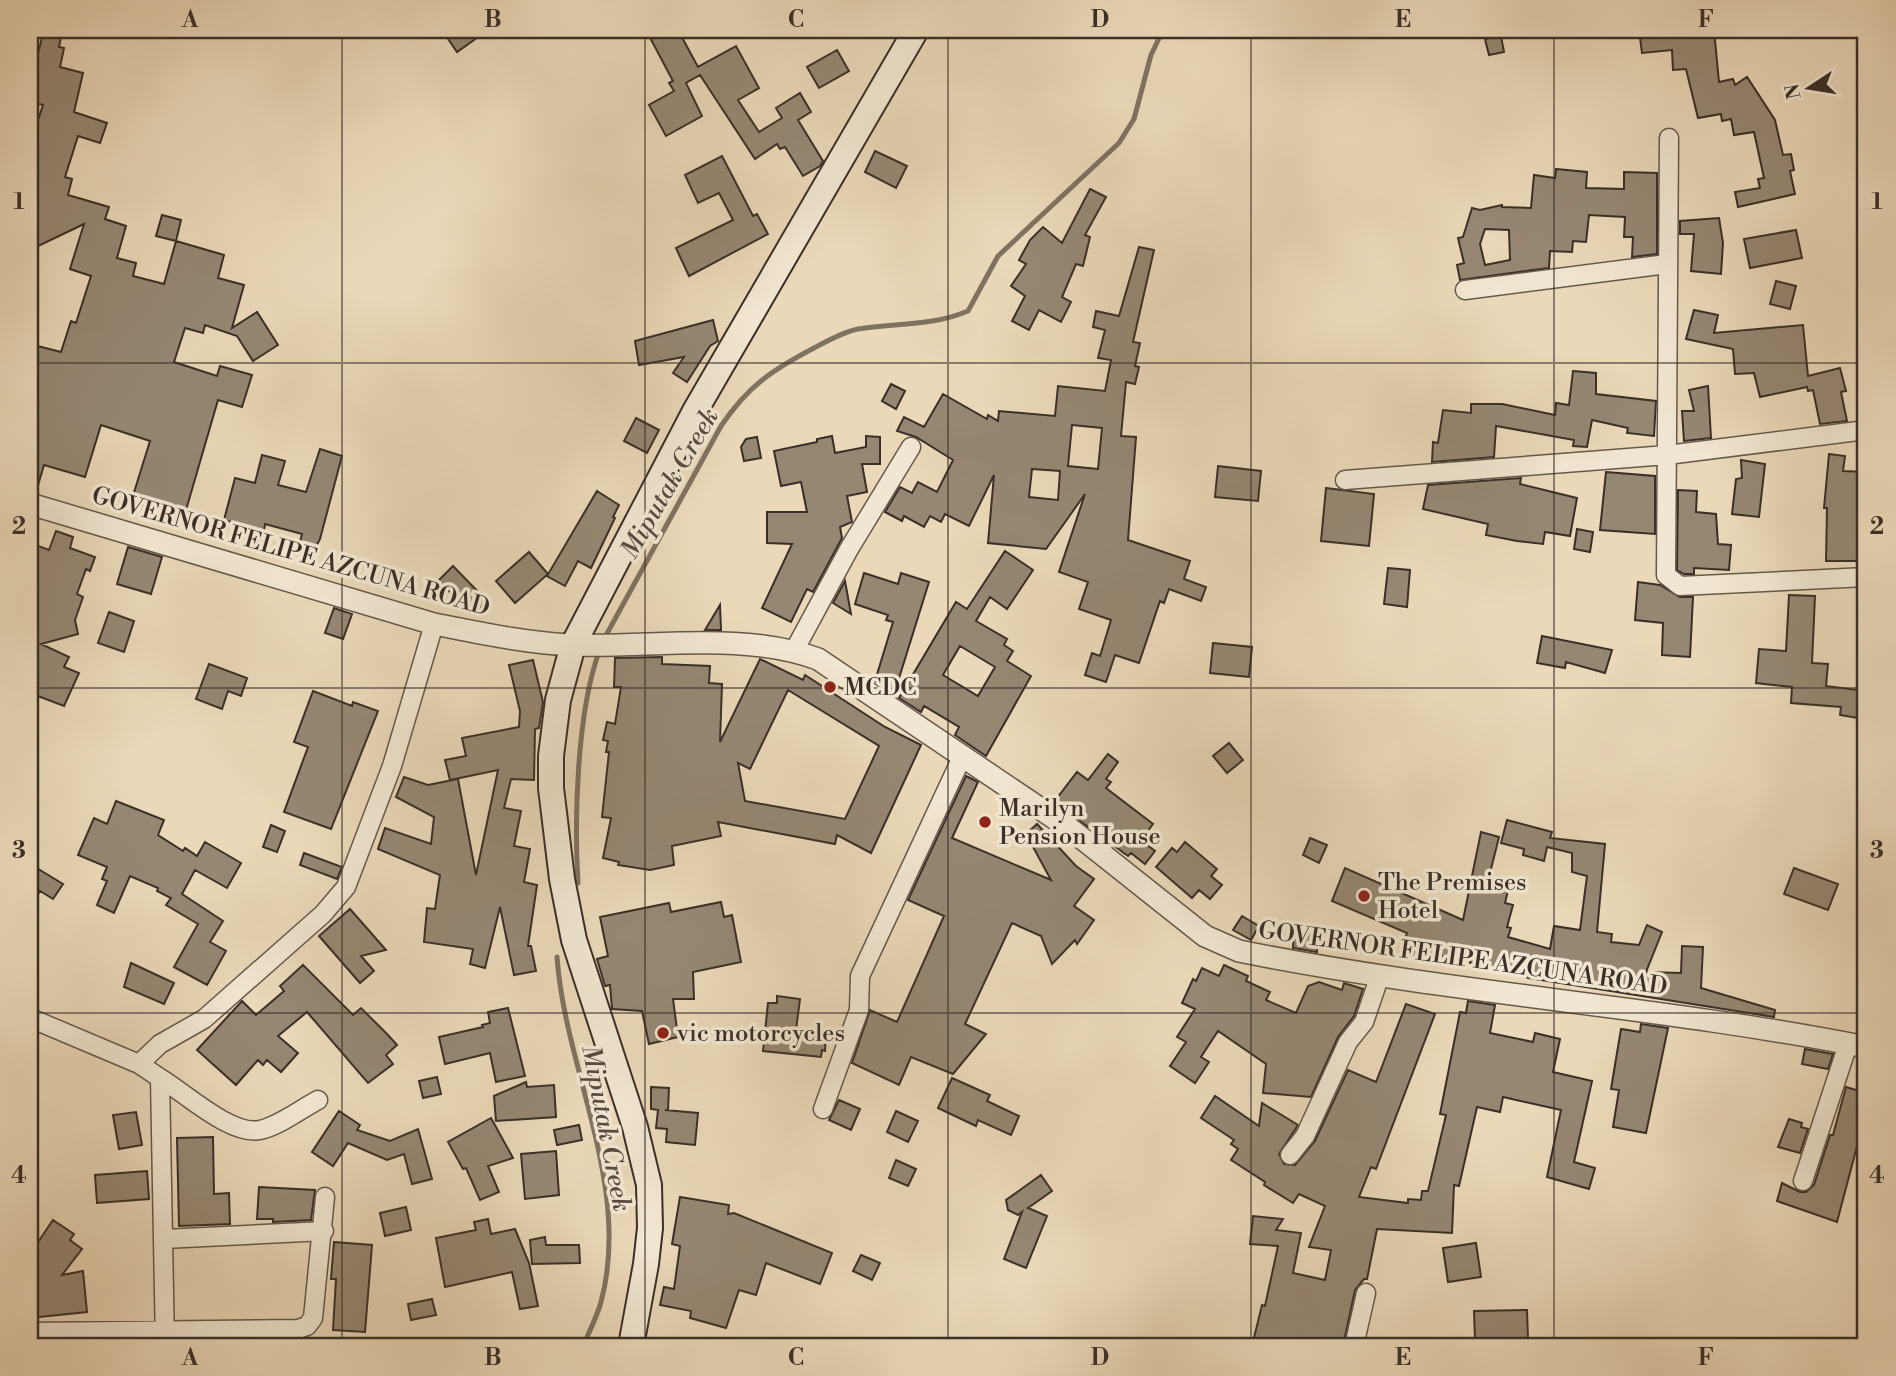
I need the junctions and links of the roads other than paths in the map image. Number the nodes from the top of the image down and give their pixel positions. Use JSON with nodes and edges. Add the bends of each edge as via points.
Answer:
{"nodes":[{"id":1,"x":916,"y":30,"type":"edge"},
{"id":2,"x":1669,"y":138,"type":"dead end"},
{"id":3,"x":1668,"y":264,"type":"junction"},
{"id":4,"x":1465,"y":290,"type":"dead end"},
{"id":5,"x":1866,"y":430,"type":"edge"},
{"id":6,"x":911,"y":447,"type":"dead end"},
{"id":7,"x":1667,"y":455,"type":"junction"},
{"id":8,"x":1345,"y":480,"type":"dead end"},
{"id":9,"x":30,"y":504,"type":"edge"},
{"id":10,"x":1866,"y":577,"type":"edge"},
{"id":11,"x":434,"y":624,"type":"junction"},
{"id":12,"x":584,"y":645,"type":"junction"},
{"id":13,"x":794,"y":650,"type":"junction"},
{"id":14,"x":963,"y":755,"type":"junction"},
{"id":15,"x":1380,"y":975,"type":"junction"},
{"id":16,"x":30,"y":1018,"type":"edge"},
{"id":17,"x":1857,"y":1046,"type":"edge"},
{"id":18,"x":139,"y":1065,"type":"junction"},
{"id":19,"x":160,"y":1078,"type":"junction"},
{"id":20,"x":318,"y":1100,"type":"dead end"},
{"id":21,"x":823,"y":1109,"type":"dead end"},
{"id":22,"x":1290,"y":1156,"type":"dead end"},
{"id":23,"x":1803,"y":1181,"type":"dead end"},
{"id":24,"x":326,"y":1197,"type":"dead end"},
{"id":25,"x":324,"y":1231,"type":"junction"},
{"id":26,"x":164,"y":1239,"type":"junction"},
{"id":27,"x":1366,"y":1293,"type":"dead end"},
{"id":28,"x":30,"y":1332,"type":"edge"},
{"id":29,"x":165,"y":1339,"type":"edge"},
{"id":30,"x":631,"y":1346,"type":"edge"},
{"id":31,"x":1354,"y":1346,"type":"edge"}],
"edges":[{"from":1,"to":12,"type":"main road","via":[[695,411]]},
{"from":2,"to":3,"type":"street"},
{"from":3,"to":4,"type":"street"},
{"from":3,"to":7,"type":"street"},
{"from":5,"to":7,"type":"street"},
{"from":6,"to":13,"type":"street"},
{"from":7,"to":8,"type":"street"},
{"from":7,"to":10,"type":"street","via":[[1664,564],[1673,583]]},
{"from":9,"to":11,"type":"street","name":"GOVERNOR FELIPE AZCUNA ROAD"},
{"from":11,"to":12,"type":"street","name":"GOVERNOR FELIPE AZCUNA ROAD","via":[[492,636]]},
{"from":11,"to":18,"type":"street","via":[[392,766],[346,887],[323,914],[204,1019],[160,1044]]},
{"from":12,"to":13,"type":"street","name":"GOVERNOR FELIPE AZCUNA ROAD","via":[[732,645]]},
{"from":12,"to":30,"type":"main road","via":[[556,712],[551,756],[553,811],[574,940],[635,1127],[649,1185],[646,1264]]},
{"from":13,"to":14,"type":"street","name":"GOVERNOR FELIPE AZCUNA ROAD","via":[[818,659]]},
{"from":14,"to":15,"type":"street","name":"GOVERNOR FELIPE AZCUNA ROAD","via":[[1069,828],[1205,936],[1239,951]]},
{"from":14,"to":21,"type":"street","via":[[860,975],[859,1010]]},
{"from":15,"to":17,"type":"street","name":"GOVERNOR FELIPE AZCUNA ROAD","via":[[1766,1028]]},
{"from":15,"to":22,"type":"street","via":[[1364,1023],[1348,1042],[1305,1136]]},
{"from":16,"to":18,"type":"street"},
{"from":17,"to":23,"type":"street"},
{"from":18,"to":19,"type":"street"},
{"from":19,"to":20,"type":"street","via":[[246,1131],[261,1130]]},
{"from":19,"to":26,"type":"street"},
{"from":24,"to":25,"type":"street"},
{"from":25,"to":26,"type":"street"},
{"from":25,"to":29,"type":"street","via":[[313,1318],[307,1326]]},
{"from":26,"to":29,"type":"street"},
{"from":27,"to":31,"type":"street"},
{"from":28,"to":29,"type":"street"}]}
